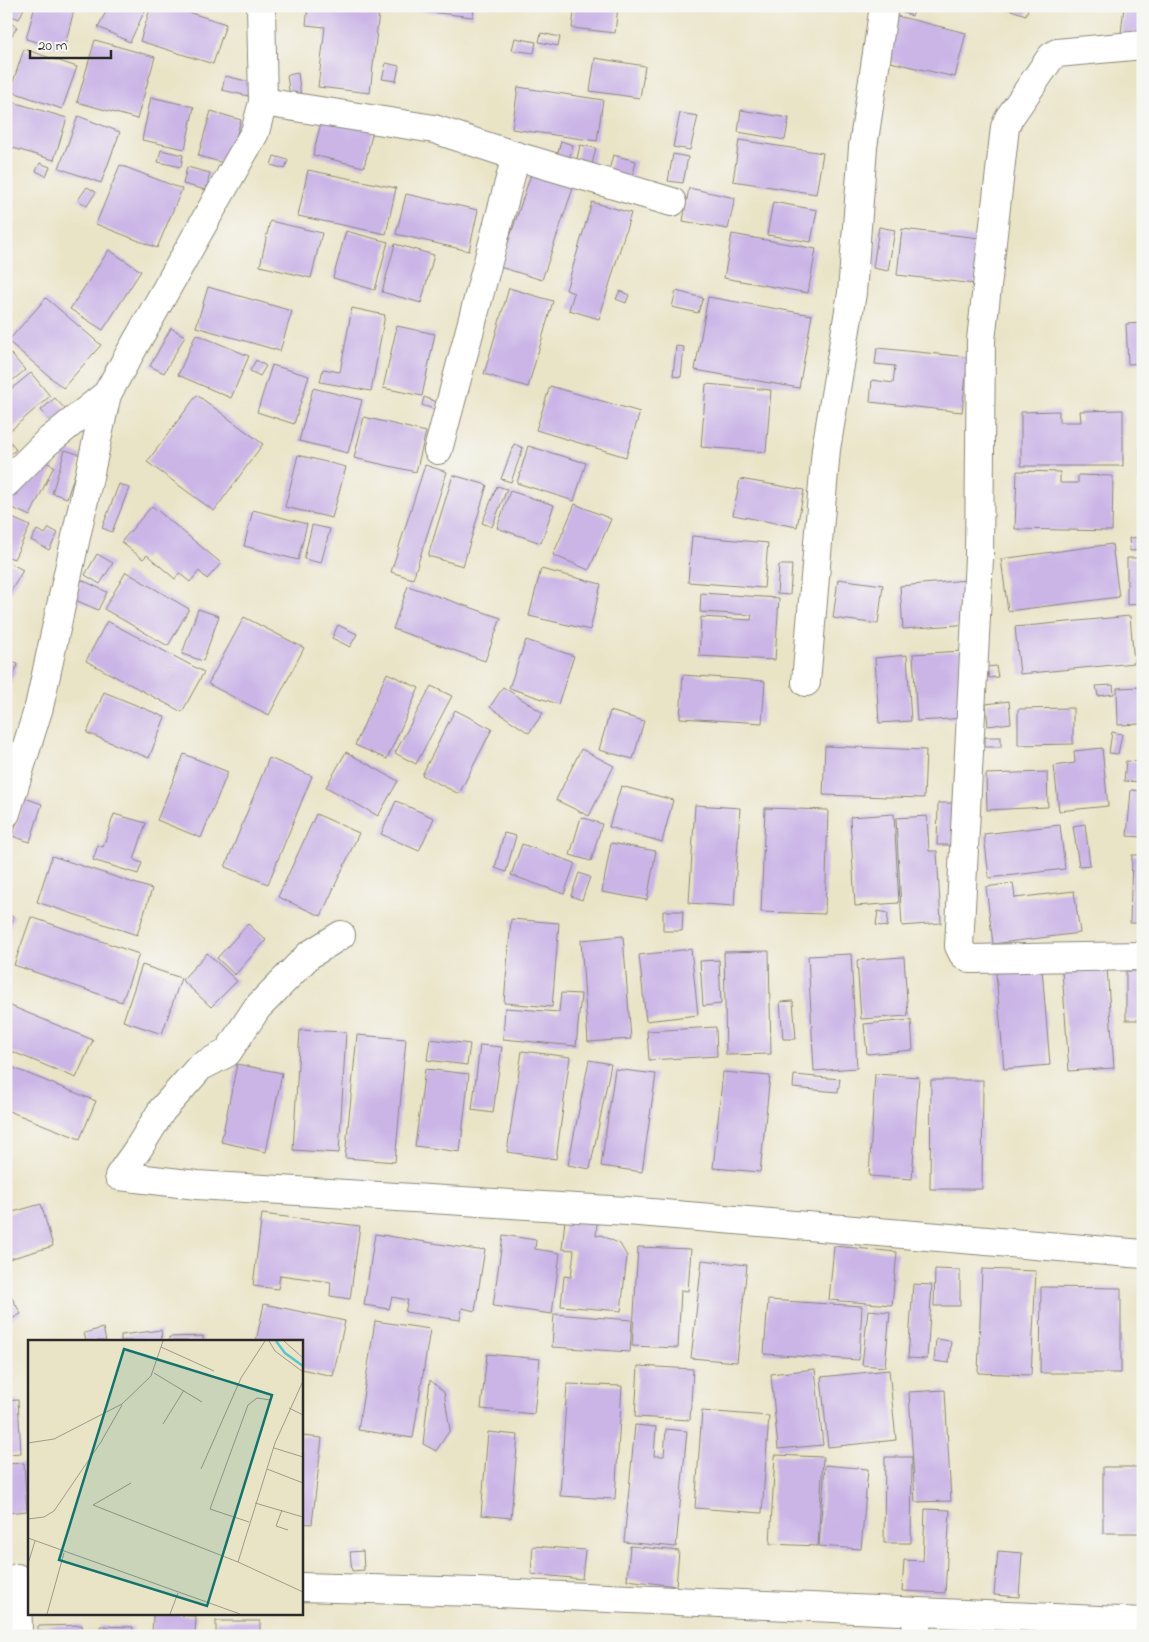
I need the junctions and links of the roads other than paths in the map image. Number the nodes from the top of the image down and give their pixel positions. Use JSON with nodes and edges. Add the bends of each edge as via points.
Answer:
{"nodes":[{"id":1,"x":261,"y":6,"type":"edge"},
{"id":2,"x":884,"y":6,"type":"edge"},
{"id":3,"x":1143,"y":45,"type":"edge"},
{"id":4,"x":263,"y":102,"type":"junction"},
{"id":5,"x":516,"y":156,"type":"junction"},
{"id":6,"x":672,"y":202,"type":"dead end"},
{"id":7,"x":107,"y":394,"type":"junction"},
{"id":8,"x":438,"y":450,"type":"dead end"},
{"id":9,"x":6,"y":483,"type":"edge"},
{"id":10,"x":806,"y":682,"type":"dead end"},
{"id":11,"x":6,"y":813,"type":"edge"},
{"id":12,"x":341,"y":935,"type":"dead end"},
{"id":13,"x":1143,"y":956,"type":"edge"},
{"id":14,"x":1143,"y":1254,"type":"edge"},
{"id":15,"x":18,"y":1578,"type":"edge"},
{"id":16,"x":302,"y":1587,"type":"edge"},
{"id":17,"x":1143,"y":1622,"type":"edge"},
{"id":18,"x":916,"y":1624,"type":"edge"},
{"id":19,"x":18,"y":1636,"type":"edge"}],
"edges":[{"from":1,"to":4,"type":"street"},
{"from":2,"to":10,"type":"street","via":[[863,147],[852,294],[826,449]]},
{"from":3,"to":13,"type":"street","via":[[1057,53],[1051,57],[1005,127],[981,340],[979,558],[959,946],[970,959]]},
{"from":4,"to":5,"type":"street","via":[[434,129]]},
{"from":4,"to":7,"type":"street","via":[[255,132]]},
{"from":5,"to":6,"type":"street"},
{"from":5,"to":8,"type":"street"},
{"from":7,"to":9,"type":"street","via":[[46,443]]},
{"from":7,"to":11,"type":"street","via":[[39,707]]},
{"from":12,"to":14,"type":"street","via":[[309,955],[263,1001],[227,1053],[200,1067],[162,1110],[119,1176],[197,1185],[627,1211]]},
{"from":15,"to":19,"type":"street"},
{"from":16,"to":18,"type":"street","via":[[476,1592]]},
{"from":17,"to":18,"type":"street"}]}
